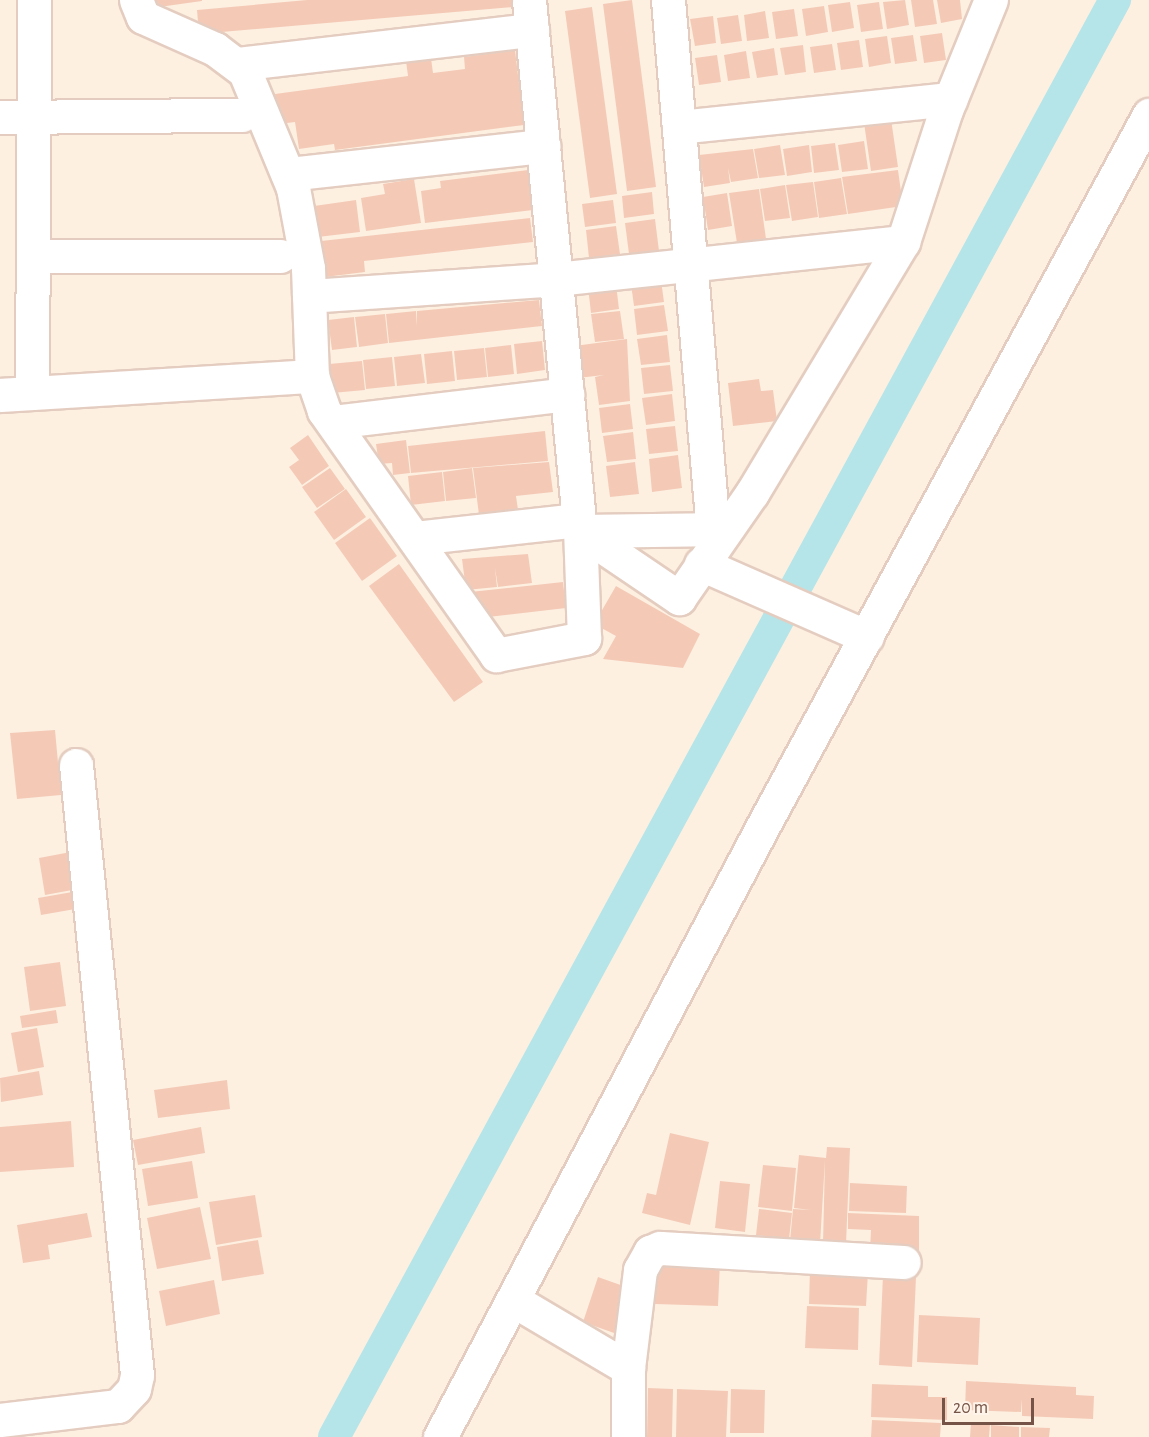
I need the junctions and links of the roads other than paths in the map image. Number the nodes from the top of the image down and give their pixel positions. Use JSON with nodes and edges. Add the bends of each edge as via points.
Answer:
{"nodes":[{"id":1,"x":34,"y":0,"type":"edge"},
{"id":2,"x":136,"y":0,"type":"edge"},
{"id":3,"x":668,"y":0,"type":"edge"},
{"id":4,"x":991,"y":0,"type":"edge"},
{"id":5,"x":531,"y":15,"type":"edge"},
{"id":6,"x":237,"y":64,"type":"junction"},
{"id":7,"x":951,"y":99,"type":"junction"},
{"id":8,"x":1149,"y":115,"type":"edge"},
{"id":9,"x":242,"y":116,"type":"dead end"},
{"id":10,"x":0,"y":117,"type":"edge"},
{"id":11,"x":34,"y":118,"type":"junction"},
{"id":12,"x":679,"y":127,"type":"junction"},
{"id":13,"x":543,"y":146,"type":"junction"},
{"id":14,"x":288,"y":174,"type":"junction"},
{"id":15,"x":903,"y":242,"type":"junction"},
{"id":16,"x":33,"y":256,"type":"junction"},
{"id":17,"x":280,"y":256,"type":"dead end"},
{"id":18,"x":691,"y":263,"type":"junction"},
{"id":19,"x":556,"y":279,"type":"junction"},
{"id":20,"x":309,"y":296,"type":"junction"},
{"id":21,"x":312,"y":376,"type":"junction"},
{"id":22,"x":32,"y":393,"type":"junction"},
{"id":23,"x":567,"y":394,"type":"junction"},
{"id":24,"x":0,"y":395,"type":"edge"},
{"id":25,"x":333,"y":422,"type":"junction"},
{"id":26,"x":579,"y":525,"type":"junction"},
{"id":27,"x":719,"y":530,"type":"junction"},
{"id":28,"x":415,"y":538,"type":"junction"},
{"id":29,"x":711,"y":568,"type":"junction"},
{"id":30,"x":860,"y":634,"type":"junction"},
{"id":31,"x":76,"y":765,"type":"dead end"},
{"id":32,"x":904,"y":1262,"type":"dead end"},
{"id":33,"x":513,"y":1300,"type":"junction"},
{"id":34,"x":628,"y":1368,"type":"junction"},
{"id":35,"x":0,"y":1420,"type":"edge"},
{"id":36,"x":81,"y":1424,"type":"edge"},
{"id":37,"x":440,"y":1437,"type":"edge"},
{"id":38,"x":628,"y":1437,"type":"edge"}],
"edges":[{"from":1,"to":11,"type":"street"},
{"from":2,"to":6,"type":"street","via":[[153,23]]},
{"from":3,"to":12,"type":"street"},
{"from":4,"to":7,"type":"street"},
{"from":5,"to":6,"type":"street"},
{"from":5,"to":13,"type":"street"},
{"from":6,"to":14,"type":"street"},
{"from":7,"to":12,"type":"street"},
{"from":7,"to":15,"type":"street"},
{"from":8,"to":30,"type":"street"},
{"from":9,"to":11,"type":"street"},
{"from":10,"to":11,"type":"street"},
{"from":11,"to":16,"type":"street"},
{"from":12,"to":18,"type":"street"},
{"from":13,"to":14,"type":"street"},
{"from":13,"to":19,"type":"street"},
{"from":14,"to":20,"type":"street"},
{"from":15,"to":18,"type":"street"},
{"from":15,"to":27,"type":"street","via":[[859,321]]},
{"from":16,"to":17,"type":"street"},
{"from":16,"to":22,"type":"street"},
{"from":18,"to":19,"type":"street"},
{"from":18,"to":27,"type":"street"},
{"from":19,"to":20,"type":"street"},
{"from":19,"to":23,"type":"street"},
{"from":20,"to":21,"type":"street"},
{"from":21,"to":22,"type":"street"},
{"from":21,"to":25,"type":"street"},
{"from":22,"to":24,"type":"street"},
{"from":23,"to":25,"type":"street"},
{"from":23,"to":26,"type":"street"},
{"from":25,"to":28,"type":"street"},
{"from":26,"to":27,"type":"street"},
{"from":26,"to":28,"type":"street"},
{"from":26,"to":28,"type":"street","via":[[584,638],[496,655]]},
{"from":26,"to":29,"type":"street","via":[[679,597]]},
{"from":27,"to":29,"type":"street"},
{"from":29,"to":30,"type":"street"},
{"from":30,"to":33,"type":"street"},
{"from":31,"to":36,"type":"street","via":[[136,1375],[134,1389],[118,1406]]},
{"from":32,"to":34,"type":"street","via":[[660,1248],[650,1252],[640,1270]]},
{"from":33,"to":34,"type":"street"},
{"from":33,"to":37,"type":"street"},
{"from":34,"to":38,"type":"street"},
{"from":35,"to":36,"type":"street"}]}
